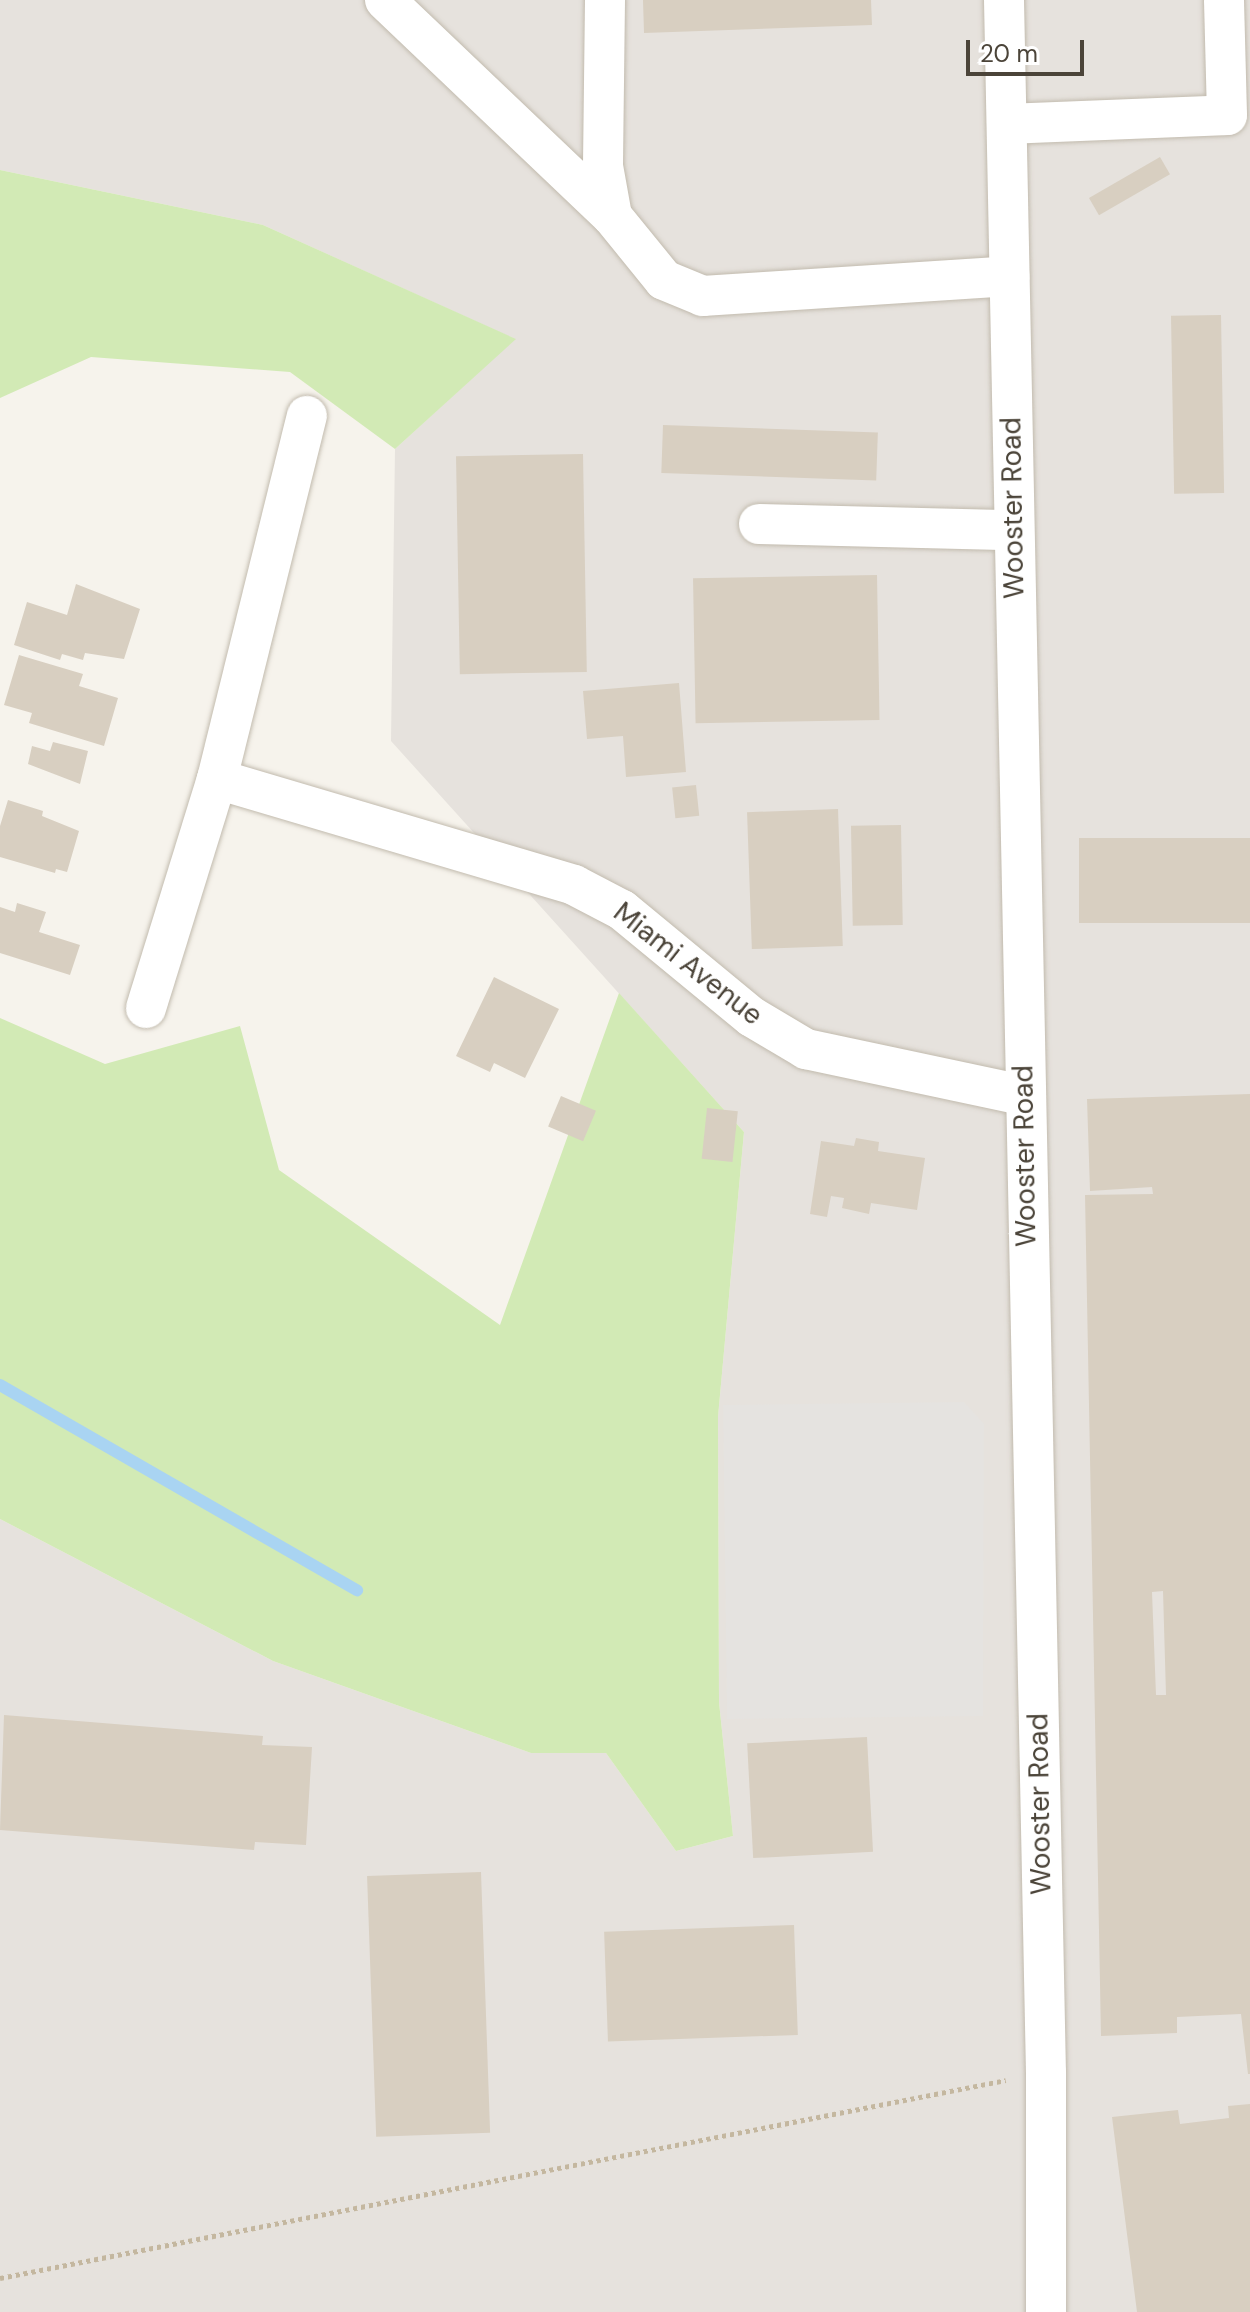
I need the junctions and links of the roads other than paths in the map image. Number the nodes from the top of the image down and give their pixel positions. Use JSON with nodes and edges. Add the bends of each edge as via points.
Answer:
{"nodes":[{"id":1,"x":385,"y":0,"type":"edge"},
{"id":2,"x":605,"y":0,"type":"edge"},
{"id":3,"x":1004,"y":0,"type":"edge"},
{"id":4,"x":1224,"y":0,"type":"edge"},
{"id":5,"x":1007,"y":124,"type":"junction"},
{"id":6,"x":612,"y":216,"type":"junction"},
{"id":7,"x":1009,"y":276,"type":"junction"},
{"id":8,"x":307,"y":416,"type":"dead end"},
{"id":9,"x":759,"y":524,"type":"dead end"},
{"id":10,"x":1013,"y":530,"type":"junction"},
{"id":11,"x":217,"y":779,"type":"junction"},
{"id":12,"x":146,"y":1008,"type":"dead end"},
{"id":13,"x":1023,"y":1095,"type":"junction"},
{"id":14,"x":1046,"y":2312,"type":"edge"}],
"edges":[{"from":1,"to":6,"type":"street"},
{"from":2,"to":6,"type":"street","via":[[603,166]]},
{"from":3,"to":5,"type":"street","name":"Wooster Road"},
{"from":4,"to":5,"type":"street","via":[[1227,115]]},
{"from":5,"to":7,"type":"street","name":"Wooster Road"},
{"from":6,"to":7,"type":"street","via":[[664,280],[703,296]]},
{"from":7,"to":10,"type":"street","name":"Wooster Road"},
{"from":8,"to":11,"type":"street"},
{"from":9,"to":10,"type":"street"},
{"from":10,"to":13,"type":"street","name":"Wooster Road"},
{"from":11,"to":12,"type":"street"},
{"from":11,"to":13,"type":"street","name":"Miami Avenue","via":[[574,885],[622,910],[752,1017],[806,1049]]},
{"from":13,"to":14,"type":"street","name":"Wooster Road","via":[[1046,2073]]}]}
